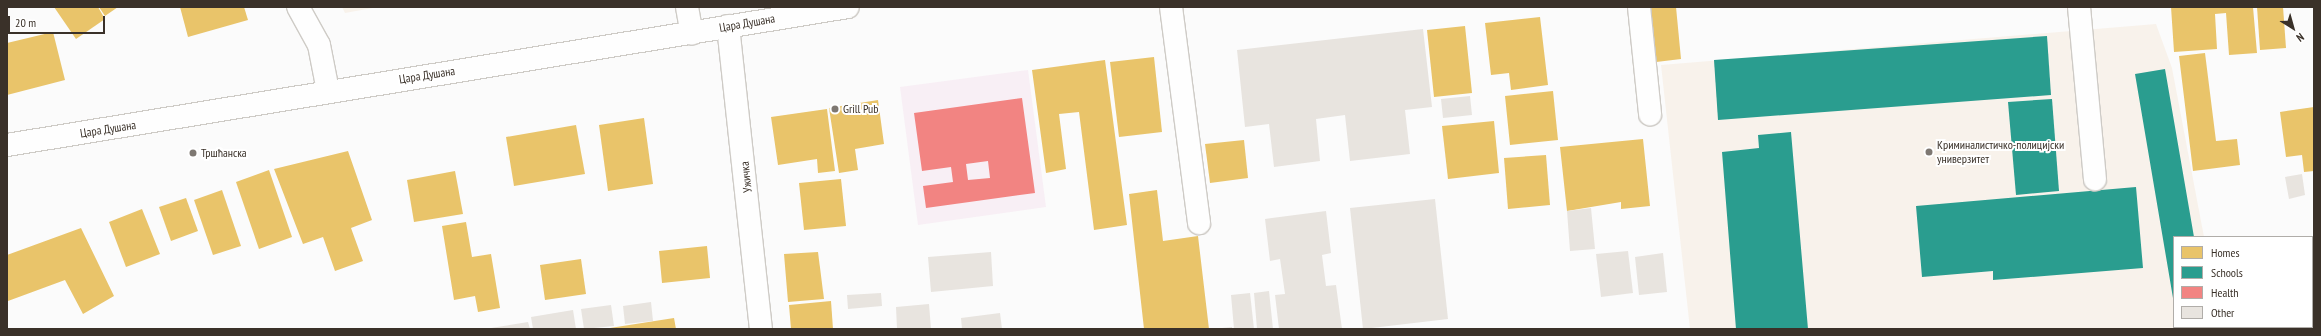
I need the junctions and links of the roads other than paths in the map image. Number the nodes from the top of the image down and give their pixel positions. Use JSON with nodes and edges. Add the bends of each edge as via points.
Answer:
{"nodes":[{"id":1,"x":298,"y":7,"type":"edge"},
{"id":2,"x":687,"y":7,"type":"edge"},
{"id":3,"x":848,"y":7,"type":"edge"},
{"id":4,"x":1171,"y":7,"type":"edge"},
{"id":5,"x":1639,"y":7,"type":"edge"},
{"id":6,"x":2079,"y":7,"type":"edge"},
{"id":7,"x":728,"y":26,"type":"junction"},
{"id":8,"x":692,"y":34,"type":"junction"},
{"id":9,"x":328,"y":91,"type":"junction"},
{"id":10,"x":1650,"y":114,"type":"dead end"},
{"id":11,"x":7,"y":145,"type":"edge"},
{"id":12,"x":2095,"y":179,"type":"dead end"},
{"id":13,"x":1199,"y":223,"type":"dead end"},
{"id":14,"x":761,"y":329,"type":"edge"}],
"edges":[{"from":1,"to":9,"type":"main road","via":[[319,44]]},
{"from":2,"to":8,"type":"main road"},
{"from":3,"to":7,"type":"main road","name":"Цара Душана"},
{"from":4,"to":13,"type":"main road"},
{"from":5,"to":10,"type":"main road"},
{"from":6,"to":12,"type":"main road"},
{"from":7,"to":8,"type":"main road","name":"Цара Душана"},
{"from":7,"to":14,"type":"main road","name":"Ужичка"},
{"from":8,"to":9,"type":"main road","name":"Цара Душана"},
{"from":9,"to":11,"type":"main road","name":"Цара Душана"}]}
